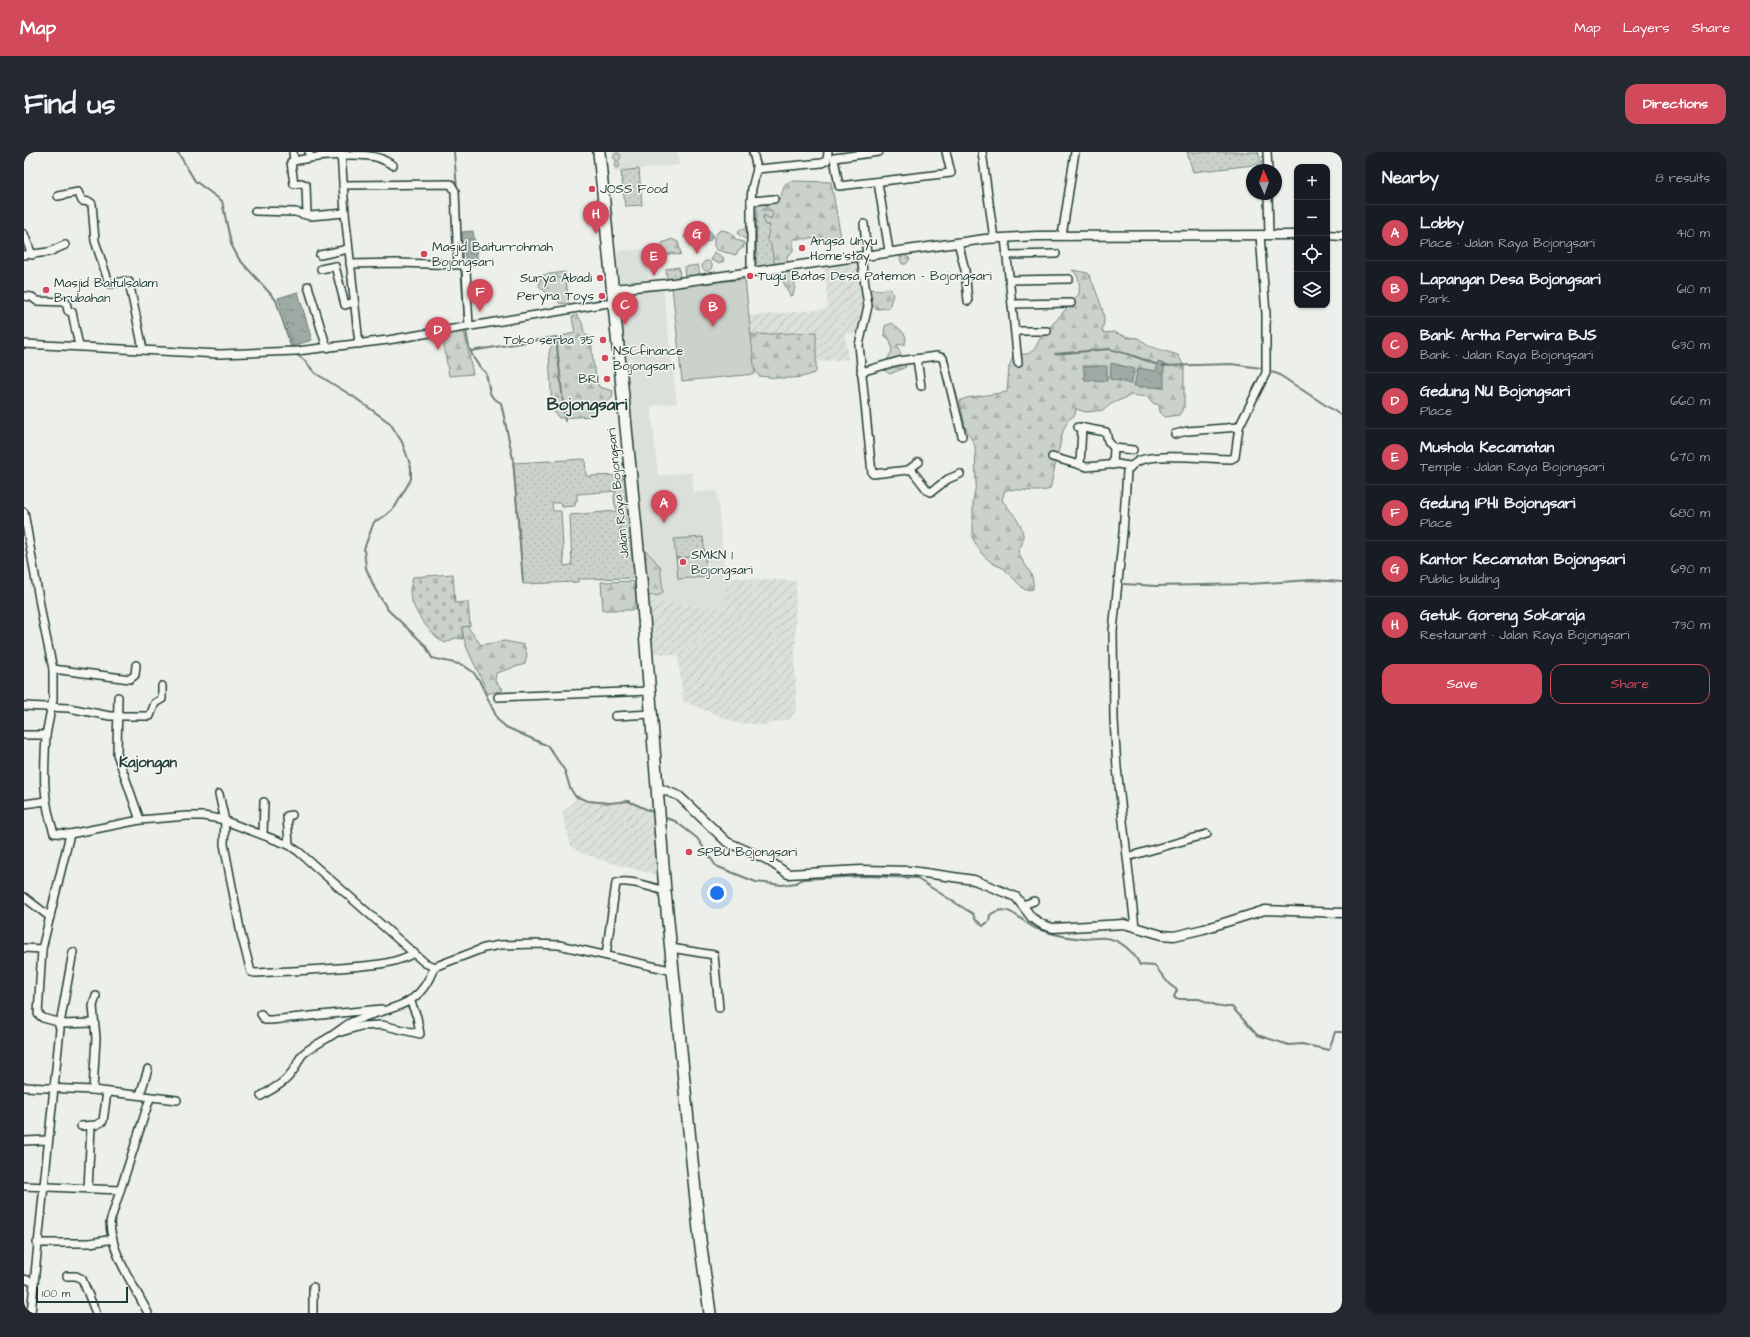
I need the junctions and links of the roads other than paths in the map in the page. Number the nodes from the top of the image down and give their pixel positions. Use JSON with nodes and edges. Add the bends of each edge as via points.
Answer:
{"nodes":[{"id":1,"x":292,"y":152,"type":"edge"},
{"id":2,"x":599,"y":152,"type":"edge"},
{"id":3,"x":753,"y":152,"type":"edge"},
{"id":4,"x":828,"y":152,"type":"edge"},
{"id":5,"x":879,"y":152,"type":"edge"},
{"id":6,"x":946,"y":152,"type":"edge"},
{"id":7,"x":982,"y":152,"type":"edge"},
{"id":8,"x":1075,"y":152,"type":"edge"},
{"id":9,"x":1267,"y":152,"type":"edge"},
{"id":10,"x":341,"y":154,"type":"edge"},
{"id":11,"x":294,"y":161,"type":"junction"},
{"id":12,"x":1268,"y":164,"type":"edge"},
{"id":13,"x":393,"y":165,"type":"dead end"},
{"id":14,"x":757,"y":169,"type":"junction"},
{"id":15,"x":878,"y":182,"type":"junction"},
{"id":16,"x":343,"y":185,"type":"junction"},
{"id":17,"x":58,"y":196,"type":"dead end"},
{"id":18,"x":774,"y":199,"type":"dead end"},
{"id":19,"x":1268,"y":200,"type":"edge"},
{"id":20,"x":751,"y":201,"type":"junction"},
{"id":21,"x":255,"y":211,"type":"dead end"},
{"id":22,"x":345,"y":213,"type":"junction"},
{"id":23,"x":306,"y":215,"type":"junction"},
{"id":24,"x":864,"y":224,"type":"dead end"},
{"id":25,"x":24,"y":234,"type":"edge"},
{"id":26,"x":1260,"y":235,"type":"junction"},
{"id":27,"x":1268,"y":235,"type":"junction"},
{"id":28,"x":1294,"y":235,"type":"edge"},
{"id":29,"x":1330,"y":235,"type":"edge"},
{"id":30,"x":1062,"y":236,"type":"junction"},
{"id":31,"x":1342,"y":236,"type":"edge"},
{"id":32,"x":1005,"y":238,"type":"junction"},
{"id":33,"x":994,"y":239,"type":"junction"},
{"id":34,"x":958,"y":242,"type":"junction"},
{"id":35,"x":65,"y":245,"type":"dead end"},
{"id":36,"x":348,"y":249,"type":"junction"},
{"id":37,"x":889,"y":252,"type":"junction"},
{"id":38,"x":1006,"y":254,"type":"junction"},
{"id":39,"x":1056,"y":254,"type":"dead end"},
{"id":40,"x":24,"y":255,"type":"edge"},
{"id":41,"x":32,"y":255,"type":"junction"},
{"id":42,"x":320,"y":255,"type":"dead end"},
{"id":43,"x":864,"y":256,"type":"junction"},
{"id":44,"x":350,"y":264,"type":"junction"},
{"id":45,"x":460,"y":265,"type":"junction"},
{"id":46,"x":321,"y":270,"type":"dead end"},
{"id":47,"x":751,"y":272,"type":"junction"},
{"id":48,"x":1069,"y":279,"type":"dead end"},
{"id":49,"x":1010,"y":280,"type":"junction"},
{"id":50,"x":308,"y":286,"type":"dead end"},
{"id":51,"x":613,"y":289,"type":"junction"},
{"id":52,"x":24,"y":296,"type":"edge"},
{"id":53,"x":968,"y":301,"type":"dead end"},
{"id":54,"x":354,"y":302,"type":"junction"},
{"id":55,"x":614,"y":302,"type":"junction"},
{"id":56,"x":1071,"y":303,"type":"dead end"},
{"id":57,"x":1013,"y":304,"type":"junction"},
{"id":58,"x":467,"y":326,"type":"junction"},
{"id":59,"x":1016,"y":331,"type":"junction"},
{"id":60,"x":1047,"y":331,"type":"dead end"},
{"id":61,"x":24,"y":344,"type":"edge"},
{"id":62,"x":359,"y":344,"type":"junction"},
{"id":63,"x":79,"y":346,"type":"junction"},
{"id":64,"x":326,"y":348,"type":"junction"},
{"id":65,"x":143,"y":349,"type":"junction"},
{"id":66,"x":917,"y":359,"type":"junction"},
{"id":67,"x":1018,"y":363,"type":"dead end"},
{"id":68,"x":861,"y":372,"type":"junction"},
{"id":69,"x":921,"y":386,"type":"dead end"},
{"id":70,"x":1239,"y":427,"type":"junction"},
{"id":71,"x":1175,"y":434,"type":"dead end"},
{"id":72,"x":962,"y":436,"type":"dead end"},
{"id":73,"x":1114,"y":448,"type":"junction"},
{"id":74,"x":1134,"y":450,"type":"dead end"},
{"id":75,"x":1052,"y":457,"type":"dead end"},
{"id":76,"x":919,"y":462,"type":"dead end"},
{"id":77,"x":1080,"y":465,"type":"junction"},
{"id":78,"x":1113,"y":465,"type":"junction"},
{"id":79,"x":1130,"y":466,"type":"junction"},
{"id":80,"x":910,"y":469,"type":"junction"},
{"id":81,"x":960,"y":474,"type":"dead end"},
{"id":82,"x":24,"y":512,"type":"edge"},
{"id":83,"x":136,"y":665,"type":"dead end"},
{"id":84,"x":53,"y":669,"type":"junction"},
{"id":85,"x":162,"y":686,"type":"dead end"},
{"id":86,"x":650,"y":691,"type":"junction"},
{"id":87,"x":118,"y":697,"type":"dead end"},
{"id":88,"x":498,"y":697,"type":"dead end"},
{"id":89,"x":24,"y":706,"type":"edge"},
{"id":90,"x":52,"y":707,"type":"junction"},
{"id":91,"x":652,"y":714,"type":"junction"},
{"id":92,"x":118,"y":716,"type":"junction"},
{"id":93,"x":615,"y":716,"type":"dead end"},
{"id":94,"x":24,"y":735,"type":"edge"},
{"id":95,"x":46,"y":735,"type":"junction"},
{"id":96,"x":656,"y":787,"type":"junction"},
{"id":97,"x":219,"y":794,"type":"dead end"},
{"id":98,"x":46,"y":801,"type":"junction"},
{"id":99,"x":264,"y":802,"type":"dead end"},
{"id":100,"x":24,"y":804,"type":"edge"},
{"id":101,"x":292,"y":815,"type":"dead end"},
{"id":102,"x":140,"y":820,"type":"junction"},
{"id":103,"x":225,"y":821,"type":"junction"},
{"id":104,"x":70,"y":834,"type":"junction"},
{"id":105,"x":263,"y":834,"type":"junction"},
{"id":106,"x":1207,"y":834,"type":"dead end"},
{"id":107,"x":289,"y":845,"type":"junction"},
{"id":108,"x":1128,"y":857,"type":"junction"},
{"id":109,"x":665,"y":891,"type":"junction"},
{"id":110,"x":24,"y":897,"type":"edge"},
{"id":111,"x":1342,"y":913,"type":"edge"},
{"id":112,"x":50,"y":918,"type":"junction"},
{"id":113,"x":1136,"y":927,"type":"junction"},
{"id":114,"x":24,"y":948,"type":"edge"},
{"id":115,"x":671,"y":948,"type":"junction"},
{"id":116,"x":42,"y":949,"type":"junction"},
{"id":117,"x":73,"y":952,"type":"dead end"},
{"id":118,"x":414,"y":953,"type":"junction"},
{"id":119,"x":606,"y":955,"type":"junction"},
{"id":120,"x":434,"y":967,"type":"junction"},
{"id":121,"x":674,"y":971,"type":"junction"},
{"id":122,"x":96,"y":996,"type":"dead end"},
{"id":123,"x":410,"y":1000,"type":"junction"},
{"id":124,"x":719,"y":1008,"type":"dead end"},
{"id":125,"x":391,"y":1010,"type":"junction"},
{"id":126,"x":261,"y":1014,"type":"dead end"},
{"id":127,"x":94,"y":1023,"type":"junction"},
{"id":128,"x":60,"y":1024,"type":"junction"},
{"id":129,"x":334,"y":1035,"type":"junction"},
{"id":130,"x":148,"y":1069,"type":"dead end"},
{"id":131,"x":24,"y":1087,"type":"edge"},
{"id":132,"x":54,"y":1087,"type":"junction"},
{"id":133,"x":93,"y":1090,"type":"junction"},
{"id":134,"x":107,"y":1092,"type":"junction"},
{"id":135,"x":140,"y":1095,"type":"junction"},
{"id":136,"x":261,"y":1096,"type":"dead end"},
{"id":137,"x":150,"y":1098,"type":"junction"},
{"id":138,"x":177,"y":1100,"type":"dead end"},
{"id":139,"x":81,"y":1126,"type":"dead end"},
{"id":140,"x":91,"y":1126,"type":"junction"},
{"id":141,"x":48,"y":1140,"type":"junction"},
{"id":142,"x":24,"y":1141,"type":"edge"},
{"id":143,"x":24,"y":1186,"type":"edge"},
{"id":144,"x":43,"y":1188,"type":"junction"},
{"id":145,"x":88,"y":1189,"type":"junction"},
{"id":146,"x":120,"y":1190,"type":"junction"},
{"id":147,"x":113,"y":1239,"type":"junction"},
{"id":148,"x":37,"y":1243,"type":"junction"},
{"id":149,"x":67,"y":1276,"type":"dead end"},
{"id":150,"x":24,"y":1279,"type":"edge"},
{"id":151,"x":34,"y":1282,"type":"junction"},
{"id":152,"x":313,"y":1287,"type":"dead end"},
{"id":153,"x":31,"y":1313,"type":"edge"},
{"id":154,"x":96,"y":1313,"type":"edge"},
{"id":155,"x":148,"y":1313,"type":"edge"},
{"id":156,"x":313,"y":1313,"type":"edge"},
{"id":157,"x":710,"y":1313,"type":"edge"}],
"edges":[{"from":1,"to":11,"type":"street"},
{"from":2,"to":51,"type":"main road","name":"Jalan Raya Bojongsari"},
{"from":3,"to":14,"type":"street"},
{"from":4,"to":14,"type":"street","via":[[827,160],[822,163]]},
{"from":5,"to":15,"type":"street","via":[[834,158],[839,186]]},
{"from":6,"to":15,"type":"street","via":[[951,173]]},
{"from":7,"to":33,"type":"street"},
{"from":8,"to":30,"type":"street"},
{"from":9,"to":12,"type":"street"},
{"from":10,"to":11,"type":"street"},
{"from":10,"to":13,"type":"street","via":[[379,158]]},
{"from":10,"to":16,"type":"street"},
{"from":11,"to":23,"type":"street","via":[[291,163],[294,184],[306,185]]},
{"from":14,"to":20,"type":"street"},
{"from":15,"to":37,"type":"street"},
{"from":16,"to":22,"type":"street"},
{"from":16,"to":45,"type":"street","via":[[451,184],[455,191]]},
{"from":17,"to":65,"type":"street","via":[[78,192],[82,200],[92,204],[95,241],[108,282],[129,282]]},
{"from":18,"to":20,"type":"street"},
{"from":19,"to":27,"type":"street"},
{"from":20,"to":47,"type":"street"},
{"from":21,"to":23,"type":"street","via":[[295,212]]},
{"from":22,"to":23,"type":"street"},
{"from":22,"to":36,"type":"street"},
{"from":24,"to":43,"type":"street"},
{"from":25,"to":41,"type":"street"},
{"from":26,"to":27,"type":"street"},
{"from":26,"to":30,"type":"street"},
{"from":26,"to":70,"type":"street","via":[[1266,314],[1266,373]]},
{"from":27,"to":28,"type":"street"},
{"from":29,"to":31,"type":"street"},
{"from":30,"to":32,"type":"street"},
{"from":32,"to":33,"type":"street"},
{"from":32,"to":38,"type":"street"},
{"from":33,"to":34,"type":"street"},
{"from":34,"to":37,"type":"street"},
{"from":34,"to":53,"type":"street","via":[[965,270]]},
{"from":35,"to":41,"type":"street","via":[[54,251]]},
{"from":36,"to":42,"type":"street"},
{"from":36,"to":44,"type":"street"},
{"from":37,"to":43,"type":"street"},
{"from":38,"to":39,"type":"street"},
{"from":38,"to":49,"type":"street"},
{"from":40,"to":41,"type":"street"},
{"from":43,"to":47,"type":"street"},
{"from":43,"to":68,"type":"street","via":[[868,306],[859,345]]},
{"from":44,"to":45,"type":"street"},
{"from":44,"to":54,"type":"street"},
{"from":45,"to":58,"type":"street","via":[[466,270]]},
{"from":46,"to":54,"type":"street","via":[[335,266],[344,303],[346,305]]},
{"from":47,"to":51,"type":"street"},
{"from":48,"to":49,"type":"street"},
{"from":49,"to":57,"type":"street"},
{"from":50,"to":64,"type":"street"},
{"from":51,"to":55,"type":"main road","name":"Jalan Raya Bojongsari"},
{"from":52,"to":63,"type":"street","via":[[37,301],[66,302],[68,311],[72,312]]},
{"from":54,"to":62,"type":"street"},
{"from":55,"to":58,"type":"street"},
{"from":55,"to":86,"type":"main road","name":"Jalan Raya Bojongsari"},
{"from":56,"to":57,"type":"street"},
{"from":57,"to":59,"type":"street"},
{"from":58,"to":62,"type":"street"},
{"from":59,"to":60,"type":"street"},
{"from":59,"to":67,"type":"street"},
{"from":61,"to":63,"type":"street"},
{"from":62,"to":64,"type":"street"},
{"from":63,"to":65,"type":"street"},
{"from":64,"to":65,"type":"street","via":[[219,354]]},
{"from":66,"to":68,"type":"street","via":[[899,361]]},
{"from":66,"to":69,"type":"street"},
{"from":66,"to":72,"type":"street","via":[[937,356],[943,358]]},
{"from":68,"to":80,"type":"street","via":[[872,473]]},
{"from":70,"to":71,"type":"street"},
{"from":70,"to":79,"type":"street","via":[[1234,459],[1164,458],[1139,461]]},
{"from":73,"to":74,"type":"street"},
{"from":73,"to":77,"type":"street","via":[[1108,441],[1106,432],[1080,427]]},
{"from":73,"to":78,"type":"street"},
{"from":75,"to":77,"type":"street"},
{"from":76,"to":80,"type":"street"},
{"from":77,"to":78,"type":"street"},
{"from":78,"to":79,"type":"street"},
{"from":79,"to":108,"type":"street","via":[[1127,471],[1113,630],[1117,768]]},
{"from":80,"to":81,"type":"street","via":[[930,492]]},
{"from":82,"to":84,"type":"street"},
{"from":83,"to":84,"type":"street","via":[[135,675],[130,679]]},
{"from":84,"to":90,"type":"street"},
{"from":85,"to":92,"type":"street","via":[[162,699],[155,704],[152,714]]},
{"from":86,"to":88,"type":"street"},
{"from":86,"to":91,"type":"main road","name":"Jalan Raya Bojongsari"},
{"from":87,"to":92,"type":"street"},
{"from":89,"to":90,"type":"street"},
{"from":90,"to":92,"type":"street"},
{"from":90,"to":95,"type":"street"},
{"from":91,"to":93,"type":"street"},
{"from":91,"to":96,"type":"main road","name":"Jalan Raya Bojongsari"},
{"from":92,"to":102,"type":"street","via":[[117,754]]},
{"from":94,"to":95,"type":"street"},
{"from":95,"to":98,"type":"street","via":[[43,784]]},
{"from":96,"to":109,"type":"main road","name":"Jalan Raya Bojongsari"},
{"from":96,"to":113,"type":"street","via":[[679,796],[727,842],[766,859],[788,874],[861,870],[911,871],[984,883],[1028,903],[1032,918],[1053,928],[1112,924]]},
{"from":97,"to":103,"type":"street"},
{"from":98,"to":100,"type":"street"},
{"from":98,"to":104,"type":"street","via":[[54,834]]},
{"from":99,"to":105,"type":"street"},
{"from":101,"to":107,"type":"street","via":[[287,816]]},
{"from":102,"to":103,"type":"street","via":[[203,816]]},
{"from":102,"to":104,"type":"street"},
{"from":103,"to":105,"type":"street"},
{"from":103,"to":118,"type":"street","via":[[224,844],[251,972],[320,970],[384,964]]},
{"from":104,"to":112,"type":"street"},
{"from":105,"to":107,"type":"street"},
{"from":106,"to":108,"type":"street"},
{"from":107,"to":118,"type":"street"},
{"from":108,"to":113,"type":"street"},
{"from":109,"to":115,"type":"main road","name":"Jalan Raya Bojongsari"},
{"from":109,"to":119,"type":"street","via":[[636,884],[616,883]]},
{"from":110,"to":112,"type":"street"},
{"from":111,"to":113,"type":"street","via":[[1265,910],[1174,936]]},
{"from":112,"to":116,"type":"street"},
{"from":114,"to":116,"type":"street"},
{"from":115,"to":121,"type":"main road","name":"Jalan Raya Bojongsari"},
{"from":115,"to":124,"type":"street","via":[[714,955]]},
{"from":116,"to":128,"type":"street","via":[[38,1014]]},
{"from":117,"to":128,"type":"street"},
{"from":118,"to":120,"type":"street"},
{"from":119,"to":120,"type":"street","via":[[559,945],[500,945],[484,948]]},
{"from":119,"to":121,"type":"street"},
{"from":120,"to":123,"type":"street","via":[[431,978],[420,993]]},
{"from":121,"to":157,"type":"main road","name":"Jalan Raya Bojongsari","via":[[700,1240]]},
{"from":122,"to":127,"type":"street","via":[[93,1006]]},
{"from":123,"to":125,"type":"street"},
{"from":123,"to":129,"type":"street","via":[[420,1034],[382,1025],[360,1026]]},
{"from":125,"to":126,"type":"street","via":[[265,1020]]},
{"from":125,"to":129,"type":"street","via":[[352,1022]]},
{"from":127,"to":128,"type":"street"},
{"from":127,"to":133,"type":"street","via":[[96,1038]]},
{"from":128,"to":132,"type":"street"},
{"from":129,"to":136,"type":"street","via":[[304,1054],[286,1080]]},
{"from":130,"to":135,"type":"street"},
{"from":131,"to":132,"type":"street"},
{"from":132,"to":133,"type":"street"},
{"from":132,"to":141,"type":"street"},
{"from":133,"to":134,"type":"street"},
{"from":134,"to":135,"type":"street"},
{"from":134,"to":140,"type":"street","via":[[103,1122]]},
{"from":135,"to":137,"type":"street"},
{"from":137,"to":138,"type":"street"},
{"from":137,"to":146,"type":"street"},
{"from":139,"to":140,"type":"street"},
{"from":140,"to":145,"type":"street"},
{"from":141,"to":142,"type":"street"},
{"from":141,"to":144,"type":"street"},
{"from":143,"to":144,"type":"street"},
{"from":144,"to":145,"type":"street"},
{"from":144,"to":148,"type":"street"},
{"from":145,"to":146,"type":"street"},
{"from":146,"to":147,"type":"street","via":[[110,1222]]},
{"from":147,"to":148,"type":"street","via":[[90,1243]]},
{"from":147,"to":155,"type":"street","via":[[120,1259]]},
{"from":148,"to":151,"type":"street"},
{"from":149,"to":154,"type":"street","via":[[82,1279]]},
{"from":150,"to":151,"type":"street"},
{"from":151,"to":153,"type":"street"},
{"from":152,"to":156,"type":"street"}]}
